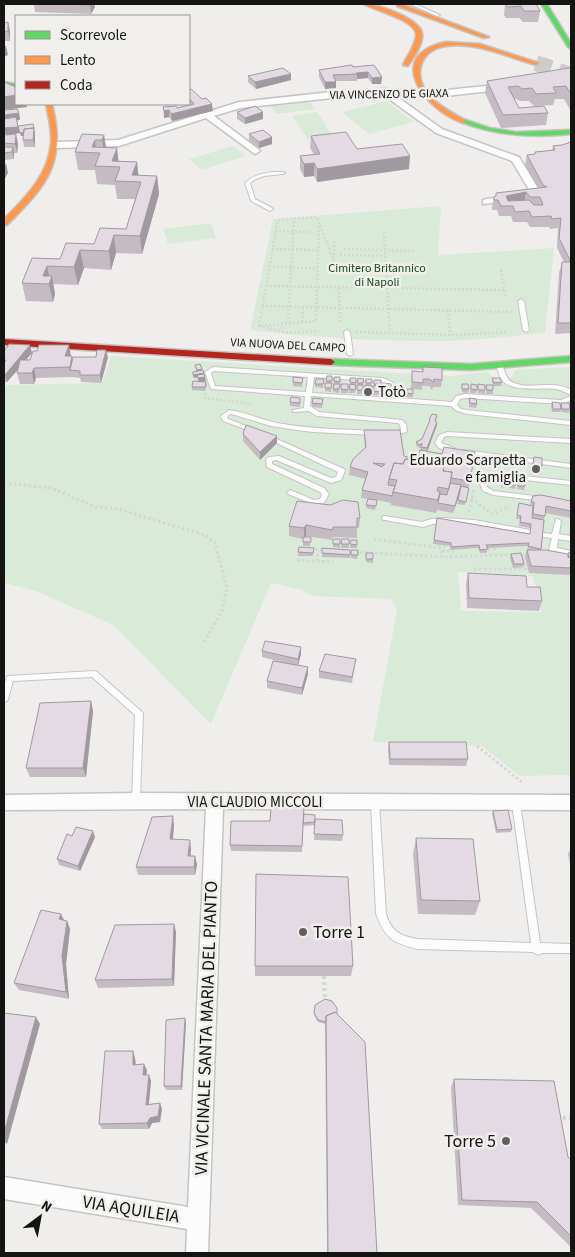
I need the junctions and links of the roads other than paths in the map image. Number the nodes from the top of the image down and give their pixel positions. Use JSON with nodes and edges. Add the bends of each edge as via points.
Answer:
{"nodes":[{"id":1,"x":367,"y":4,"type":"edge"},
{"id":2,"x":374,"y":4,"type":"edge"},
{"id":3,"x":396,"y":4,"type":"edge"},
{"id":4,"x":412,"y":4,"type":"edge"},
{"id":5,"x":431,"y":4,"type":"edge"},
{"id":6,"x":544,"y":4,"type":"edge"},
{"id":7,"x":555,"y":4,"type":"edge"},
{"id":8,"x":571,"y":28,"type":"edge"},
{"id":9,"x":483,"y":36,"type":"junction"},
{"id":10,"x":511,"y":46,"type":"junction"},
{"id":11,"x":571,"y":47,"type":"edge"},
{"id":12,"x":540,"y":61,"type":"junction"},
{"id":13,"x":515,"y":86,"type":"edge"},
{"id":14,"x":385,"y":92,"type":"junction"},
{"id":15,"x":43,"y":105,"type":"edge"},
{"id":16,"x":44,"y":105,"type":"edge"},
{"id":17,"x":209,"y":116,"type":"junction"},
{"id":18,"x":571,"y":132,"type":"edge"},
{"id":19,"x":571,"y":137,"type":"edge"},
{"id":20,"x":45,"y":145,"type":"junction"},
{"id":21,"x":57,"y":145,"type":"junction"},
{"id":22,"x":255,"y":151,"type":"dead end"},
{"id":23,"x":283,"y":173,"type":"dead end"},
{"id":24,"x":487,"y":202,"type":"dead end"},
{"id":25,"x":270,"y":209,"type":"dead end"},
{"id":26,"x":4,"y":210,"type":"edge"},
{"id":27,"x":4,"y":224,"type":"edge"},
{"id":28,"x":520,"y":301,"type":"dead end"},
{"id":29,"x":526,"y":330,"type":"dead end"},
{"id":30,"x":348,"y":332,"type":"road end"},
{"id":31,"x":4,"y":333,"type":"edge"},
{"id":32,"x":4,"y":342,"type":"edge"},
{"id":33,"x":571,"y":350,"type":"edge"},
{"id":34,"x":350,"y":354,"type":"junction"},
{"id":35,"x":571,"y":359,"type":"edge"},
{"id":36,"x":499,"y":365,"type":"junction"},
{"id":37,"x":311,"y":376,"type":"junction"},
{"id":38,"x":571,"y":393,"type":"edge"},
{"id":39,"x":308,"y":394,"type":"junction"},
{"id":40,"x":571,"y":398,"type":"edge"},
{"id":41,"x":396,"y":400,"type":"junction"},
{"id":42,"x":454,"y":404,"type":"junction"},
{"id":43,"x":309,"y":410,"type":"junction"},
{"id":44,"x":295,"y":411,"type":"dead end"},
{"id":45,"x":571,"y":423,"type":"edge"},
{"id":46,"x":378,"y":434,"type":"edge"},
{"id":47,"x":386,"y":434,"type":"edge"},
{"id":48,"x":571,"y":441,"type":"edge"},
{"id":49,"x":571,"y":466,"type":"edge"},
{"id":50,"x":571,"y":483,"type":"edge"},
{"id":51,"x":290,"y":492,"type":"dead end"},
{"id":52,"x":549,"y":500,"type":"edge"},
{"id":53,"x":385,"y":518,"type":"dead end"},
{"id":54,"x":558,"y":521,"type":"dead end"},
{"id":55,"x":530,"y":532,"type":"edge"},
{"id":56,"x":543,"y":534,"type":"edge"},
{"id":57,"x":555,"y":536,"type":"junction"},
{"id":58,"x":571,"y":538,"type":"edge"},
{"id":59,"x":571,"y":554,"type":"edge"},
{"id":60,"x":7,"y":678,"type":"edge"},
{"id":61,"x":4,"y":699,"type":"edge"},
{"id":62,"x":136,"y":801,"type":"junction"},
{"id":63,"x":215,"y":802,"type":"junction"},
{"id":64,"x":374,"y":802,"type":"junction"},
{"id":65,"x":571,"y":802,"type":"edge"},
{"id":66,"x":4,"y":803,"type":"edge"},
{"id":67,"x":516,"y":803,"type":"junction"},
{"id":68,"x":536,"y":949,"type":"junction"},
{"id":69,"x":571,"y":949,"type":"edge"},
{"id":70,"x":571,"y":954,"type":"edge"},
{"id":71,"x":4,"y":1188,"type":"edge"},
{"id":72,"x":198,"y":1220,"type":"junction"},
{"id":73,"x":197,"y":1253,"type":"edge"}],
"edges":[{"from":1,"to":19,"type":"main road","via":[[409,21],[417,28],[405,74],[412,91],[437,113],[464,128],[503,140]]},
{"from":2,"to":12,"type":"main road"},
{"from":3,"to":9,"type":"main road"},
{"from":4,"to":9,"type":"lane"},
{"from":5,"to":10,"type":"main road","via":[[452,19]]},
{"from":6,"to":11,"type":"main road"},
{"from":7,"to":8,"type":"main road"},
{"from":9,"to":10,"type":"main road"},
{"from":10,"to":12,"type":"main road"},
{"from":12,"to":18,"type":"main road","via":[[472,45],[449,43],[422,52],[416,72],[419,84],[432,100],[452,115],[476,126],[521,136]]},
{"from":13,"to":14,"type":"street","name":"VIA VINCENZO DE GIAXA","bridge":true,"via":[[436,94]]},
{"from":14,"to":17,"type":"street","name":"VIA VINCENZO DE GIAXA","via":[[254,103]]},
{"from":14,"to":24,"type":"street","via":[[439,131],[516,159],[537,195]]},
{"from":15,"to":20,"type":"main road"},
{"from":16,"to":21,"type":"main road","via":[[57,132]]},
{"from":17,"to":21,"type":"street","name":"VIA VINCENZO DE GIAXA","via":[[119,143]]},
{"from":17,"to":22,"type":"street"},
{"from":20,"to":21,"type":"main road"},
{"from":20,"to":26,"type":"main road","via":[[37,169]]},
{"from":21,"to":27,"type":"main road","via":[[49,170]]},
{"from":23,"to":25,"type":"lane","via":[[269,174],[247,183],[253,200]]},
{"from":28,"to":29,"type":"lane"},
{"from":30,"to":34,"type":"lane"},
{"from":31,"to":34,"type":"main road","name":"VIA NUOVA DEL CAMPO"},
{"from":32,"to":36,"type":"main road","name":"VIA NUOVA DEL CAMPO","via":[[405,366]]},
{"from":33,"to":34,"type":"main road","name":"VIA NUOVA DEL CAMPO","via":[[468,357]]},
{"from":35,"to":36,"type":"main road","name":"VIA NUOVA DEL CAMPO"},
{"from":36,"to":38,"type":"lane","via":[[507,382],[561,388]]},
{"from":37,"to":39,"type":"lane"},
{"from":37,"to":39,"type":"lane","via":[[213,369],[208,372],[212,388]]},
{"from":37,"to":41,"type":"lane","via":[[388,382],[396,388]]},
{"from":39,"to":41,"type":"lane"},
{"from":39,"to":43,"type":"lane"},
{"from":40,"to":42,"type":"lane","via":[[562,402],[464,396]]},
{"from":41,"to":42,"type":"lane"},
{"from":42,"to":45,"type":"lane","via":[[467,412]]},
{"from":43,"to":44,"type":"lane"},
{"from":43,"to":47,"type":"lane","via":[[317,414],[396,420],[403,424],[404,431],[400,434]]},
{"from":46,"to":51,"type":"lane","via":[[286,427],[236,412],[226,414],[225,420],[342,471],[339,478],[331,481],[277,458],[269,459],[269,465],[326,494],[322,501],[317,502]]},
{"from":48,"to":49,"type":"lane","via":[[446,434],[438,439],[441,446],[453,450]]},
{"from":50,"to":52,"type":"lane","via":[[495,475],[484,480],[484,488],[495,494]]},
{"from":53,"to":55,"type":"lane","via":[[423,525],[429,520],[444,518]]},
{"from":54,"to":57,"type":"lane"},
{"from":56,"to":57,"type":"lane"},
{"from":57,"to":58,"type":"lane"},
{"from":57,"to":59,"type":"lane","via":[[553,550]]},
{"from":60,"to":61,"type":"lane"},
{"from":60,"to":62,"type":"lane","via":[[94,674],[139,714]]},
{"from":62,"to":63,"type":"street","name":"VIA CLAUDIO MICCOLI"},
{"from":62,"to":66,"type":"street","name":"VIA CLAUDIO MICCOLI"},
{"from":63,"to":64,"type":"street","name":"VIA CLAUDIO MICCOLI"},
{"from":63,"to":72,"type":"street","name":"VIA VICINALE SANTA MARIA DEL PIANTO"},
{"from":64,"to":67,"type":"street","name":"VIA CLAUDIO MICCOLI"},
{"from":64,"to":68,"type":"lane","via":[[381,914],[386,929],[397,940],[417,944]]},
{"from":65,"to":67,"type":"street","name":"VIA CLAUDIO MICCOLI"},
{"from":67,"to":68,"type":"lane"},
{"from":68,"to":69,"type":"lane"},
{"from":68,"to":70,"type":"lane"},
{"from":71,"to":72,"type":"street","name":"VIA AQUILEIA"},
{"from":72,"to":73,"type":"street","name":"VIA VICINALE SANTA MARIA DEL PIANTO"}]}
